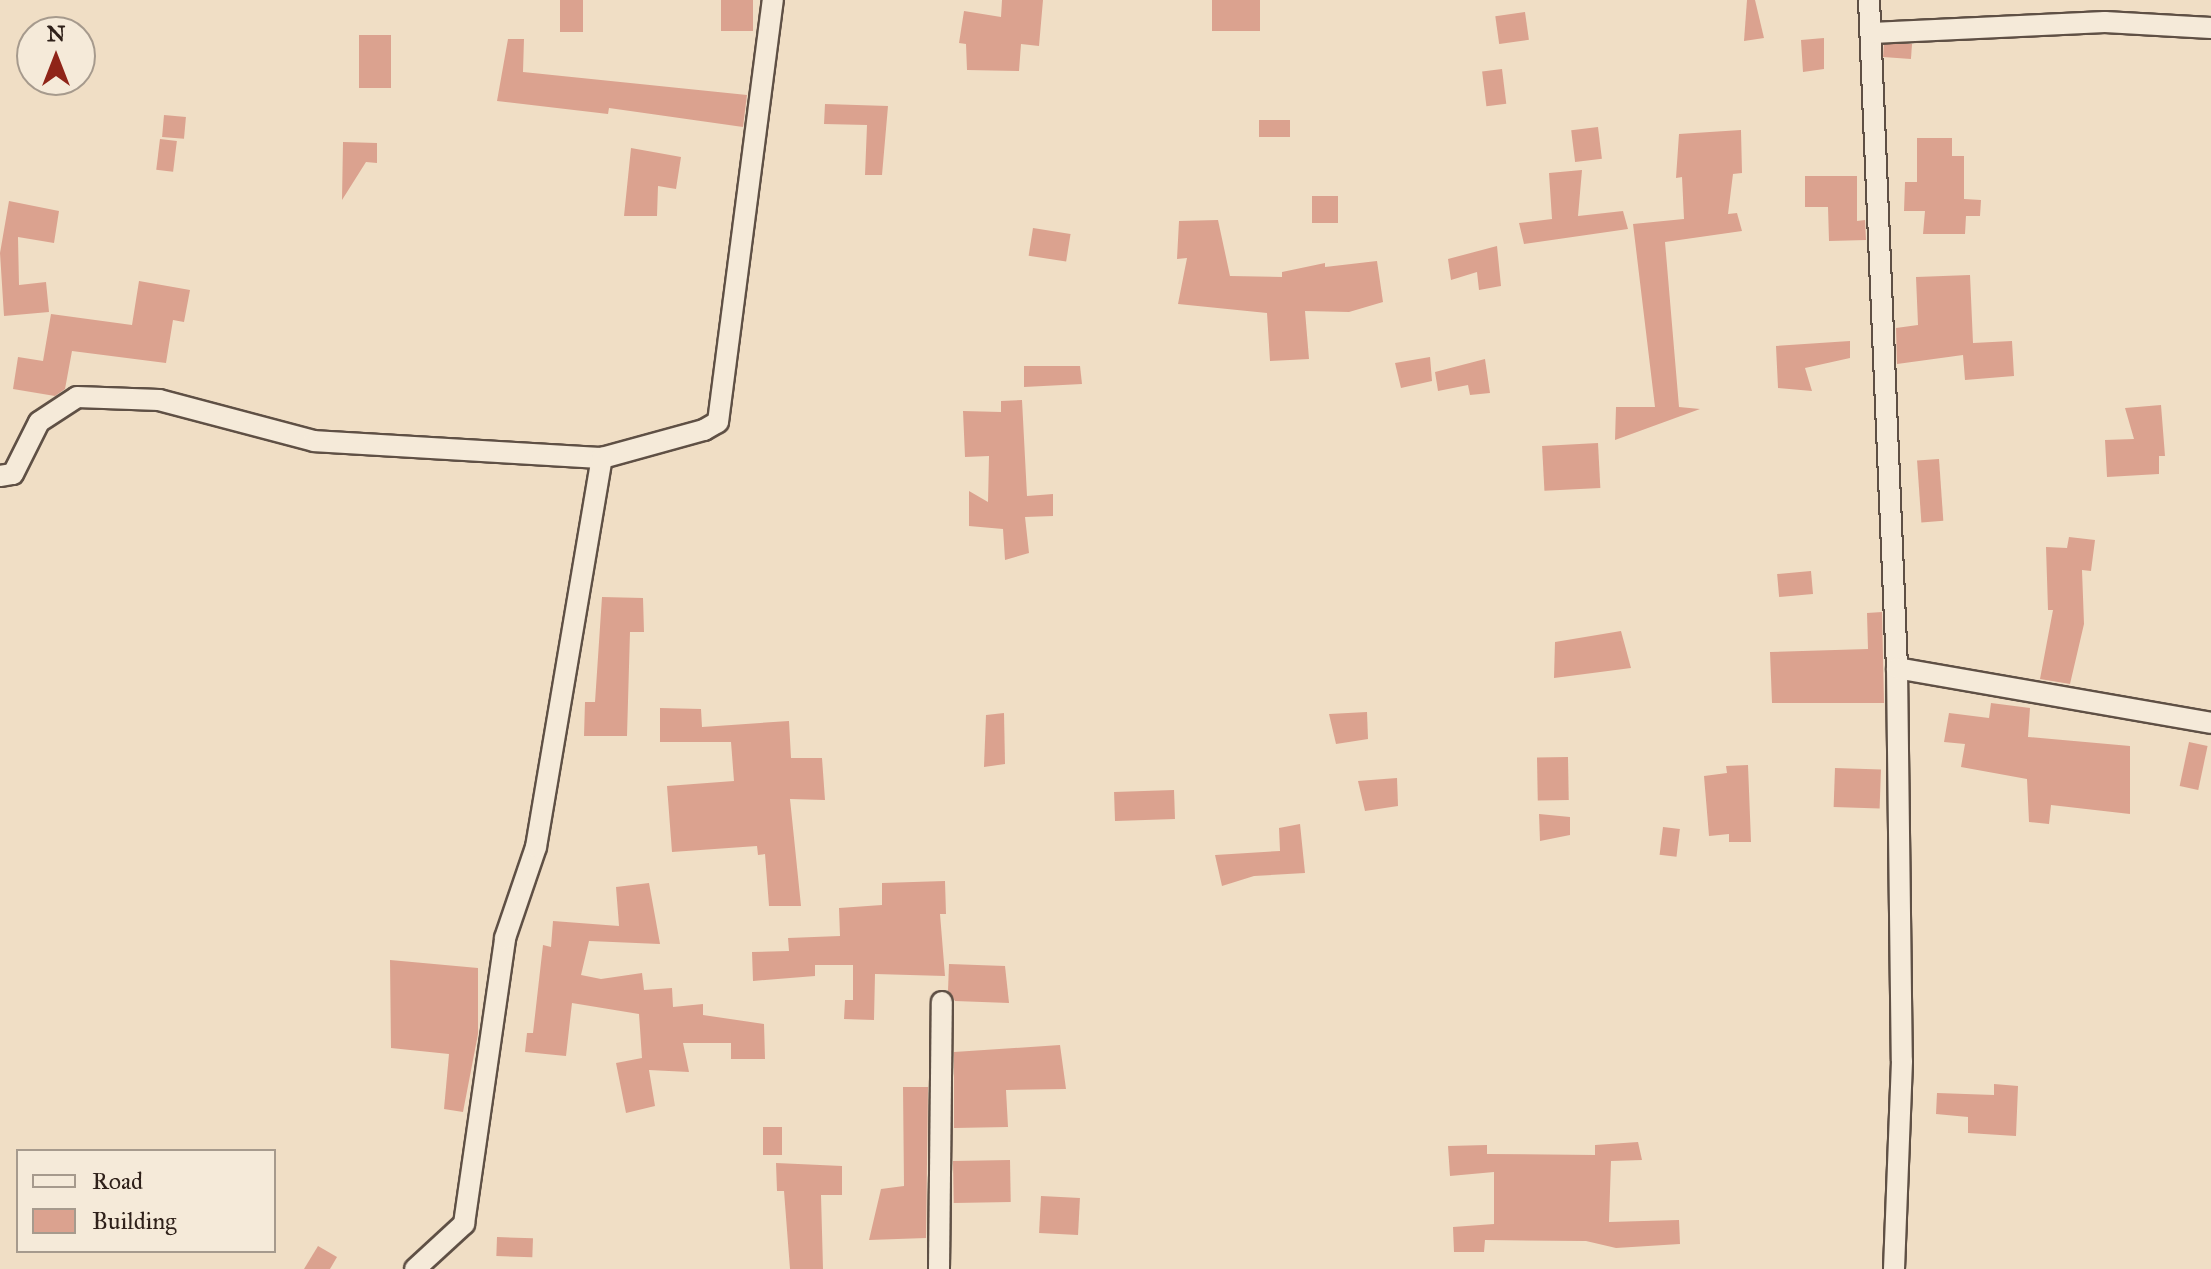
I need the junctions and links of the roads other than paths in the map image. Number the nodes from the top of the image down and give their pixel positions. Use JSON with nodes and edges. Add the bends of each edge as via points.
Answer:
{"nodes":[{"id":1,"x":773,"y":0,"type":"edge"},
{"id":2,"x":1869,"y":0,"type":"edge"},
{"id":3,"x":2211,"y":28,"type":"edge"},
{"id":4,"x":1872,"y":33,"type":"junction"},
{"id":5,"x":602,"y":458,"type":"junction"},
{"id":6,"x":0,"y":476,"type":"edge"},
{"id":7,"x":1897,"y":668,"type":"junction"},
{"id":8,"x":2211,"y":723,"type":"edge"},
{"id":9,"x":942,"y":1002,"type":"dead end"},
{"id":10,"x":415,"y":1269,"type":"edge"},
{"id":11,"x":939,"y":1269,"type":"edge"},
{"id":12,"x":1894,"y":1269,"type":"edge"}],
"edges":[{"from":1,"to":5,"type":"street","via":[[718,422]]},
{"from":2,"to":4,"type":"street"},
{"from":3,"to":4,"type":"street","via":[[2105,22]]},
{"from":4,"to":7,"type":"street"},
{"from":5,"to":6,"type":"street","via":[[314,441],[159,400],[77,397],[39,422],[13,474]]},
{"from":5,"to":10,"type":"street","via":[[536,847],[505,938],[464,1224]]},
{"from":7,"to":8,"type":"street"},
{"from":7,"to":12,"type":"street","via":[[1902,1061]]},
{"from":9,"to":11,"type":"street"}]}
